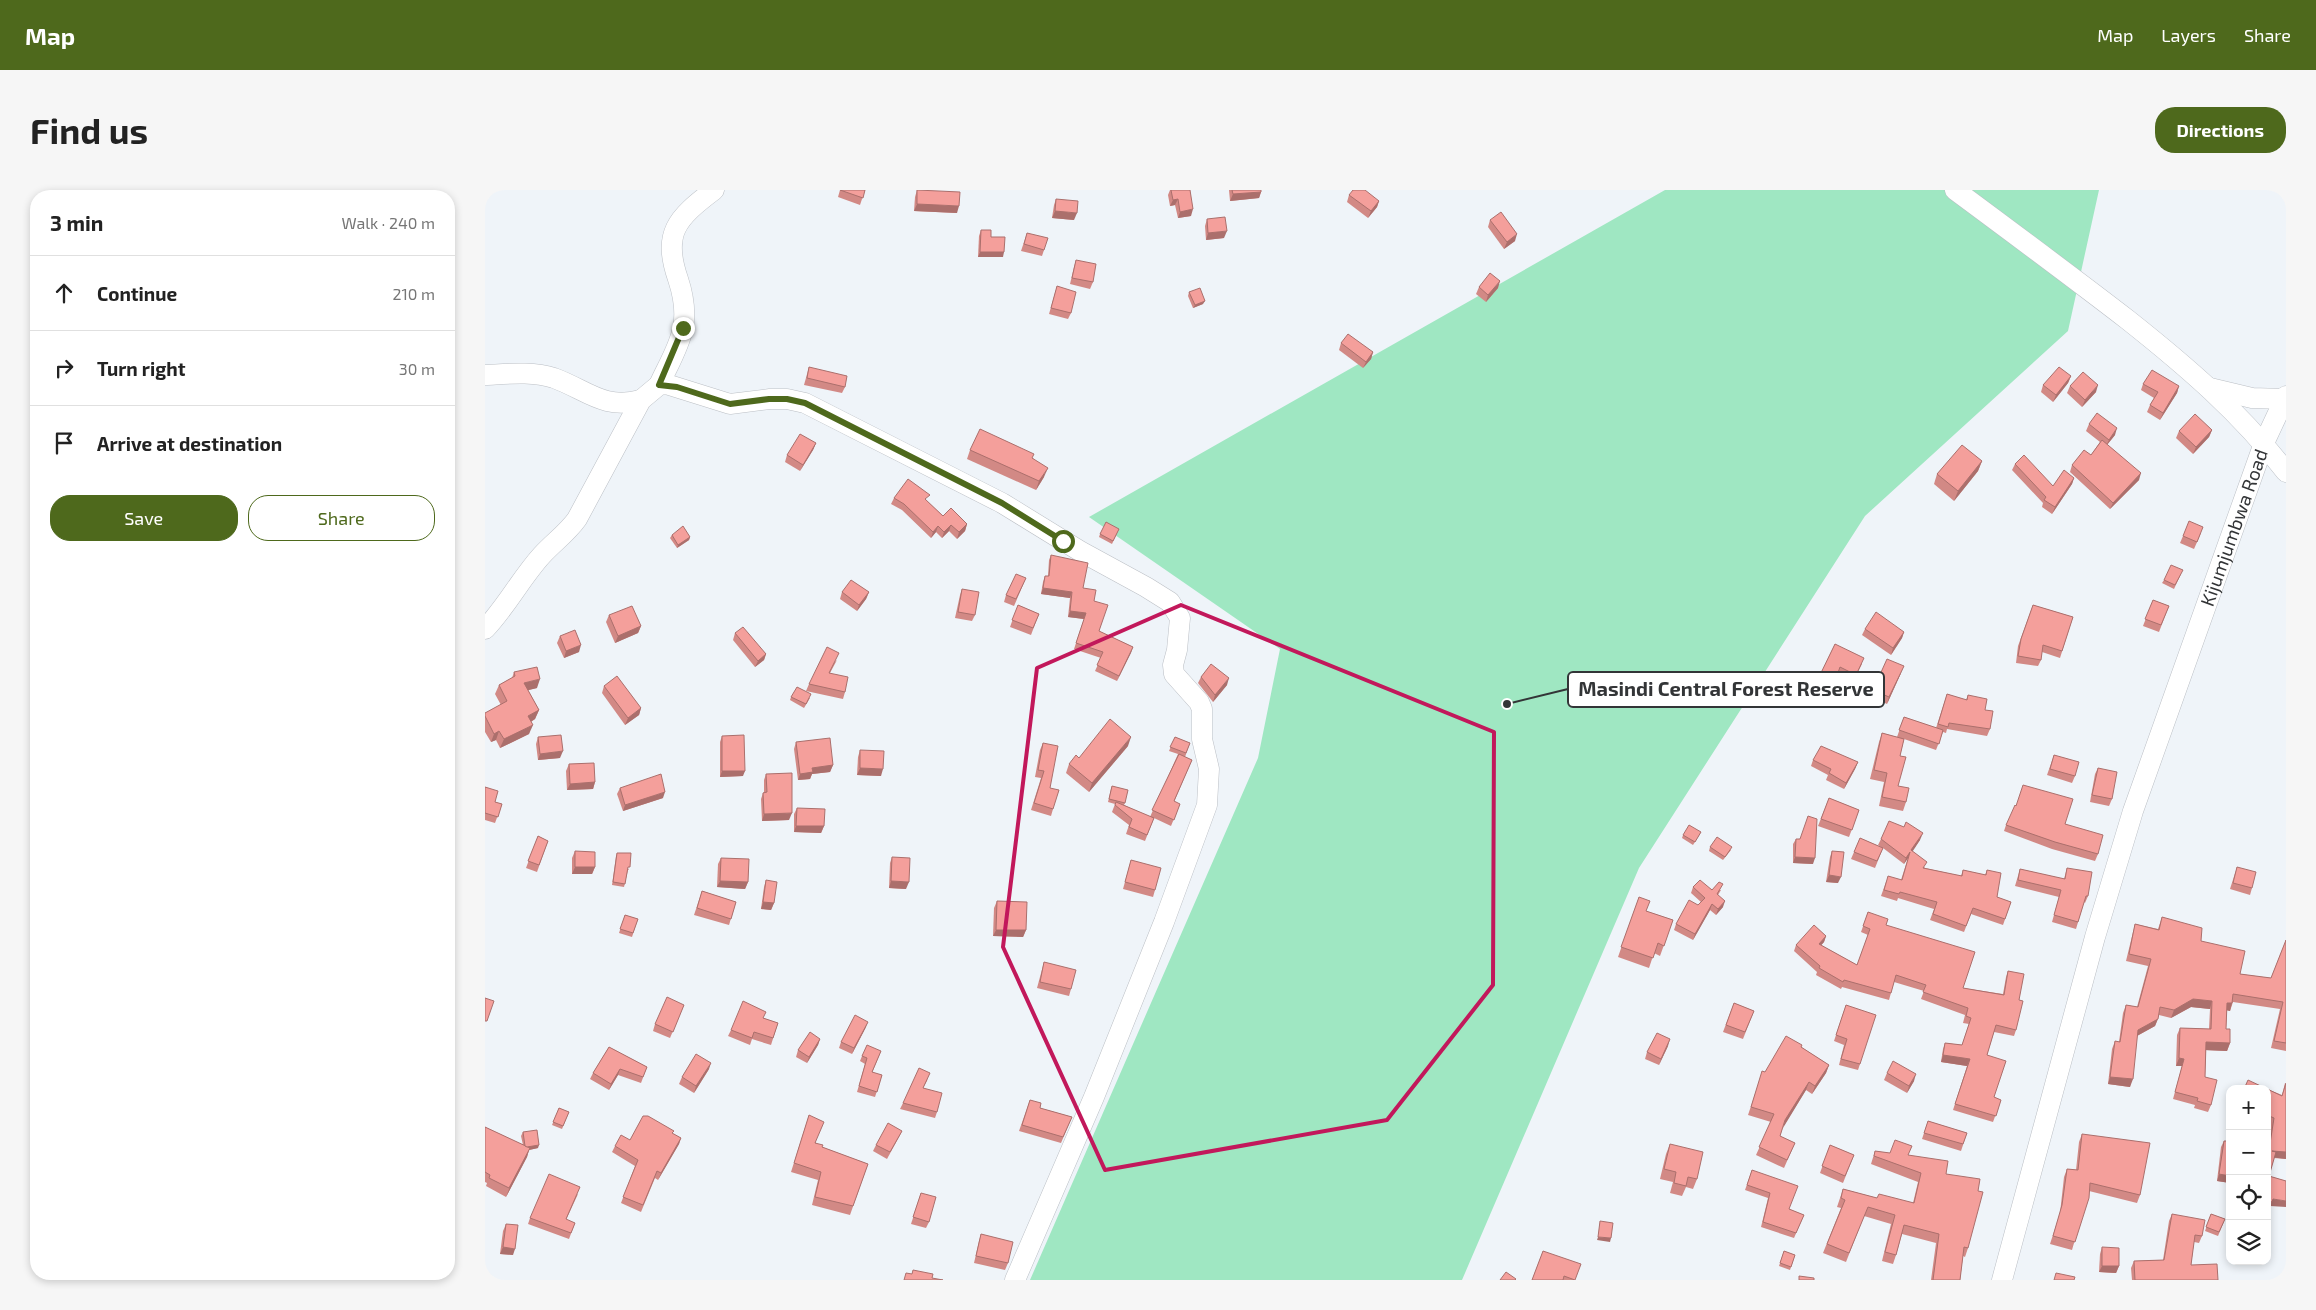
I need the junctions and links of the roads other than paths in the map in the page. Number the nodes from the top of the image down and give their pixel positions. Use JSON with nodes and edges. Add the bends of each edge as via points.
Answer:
{"nodes":[{"id":1,"x":714,"y":190,"type":"edge"},
{"id":2,"x":1955,"y":190,"type":"edge"},
{"id":3,"x":485,"y":375,"type":"edge"},
{"id":4,"x":659,"y":385,"type":"junction"},
{"id":5,"x":2210,"y":388,"type":"junction"},
{"id":6,"x":2285,"y":398,"type":"edge"},
{"id":7,"x":641,"y":400,"type":"junction"},
{"id":8,"x":2264,"y":443,"type":"junction"},
{"id":9,"x":2286,"y":472,"type":"edge"},
{"id":10,"x":485,"y":629,"type":"edge"},
{"id":11,"x":1015,"y":1280,"type":"edge"},
{"id":12,"x":2002,"y":1280,"type":"edge"}],
"edges":[{"from":1,"to":4,"type":"street","via":[[682,218],[671,242],[671,259],[684,307],[683,328]]},
{"from":2,"to":5,"type":"street","via":[[2092,292]]},
{"from":3,"to":7,"type":"street","via":[[534,374],[554,378],[611,402],[624,404]]},
{"from":4,"to":7,"type":"street"},
{"from":4,"to":11,"type":"street","via":[[677,387],[730,404],[769,399],[805,403],[1002,503],[1170,602],[1180,618],[1174,674],[1202,709],[1202,739],[1209,769],[1207,805],[1094,1097]]},
{"from":5,"to":6,"type":"street","via":[[2252,398]]},
{"from":5,"to":8,"type":"street"},
{"from":6,"to":8,"type":"street","name":"Kijumjumbwa Road"},
{"from":7,"to":10,"type":"street","via":[[577,519],[567,533],[542,555]]},
{"from":8,"to":9,"type":"street"},
{"from":8,"to":12,"type":"street","name":"Kijumjumbwa Road","via":[[2133,811]]}]}
